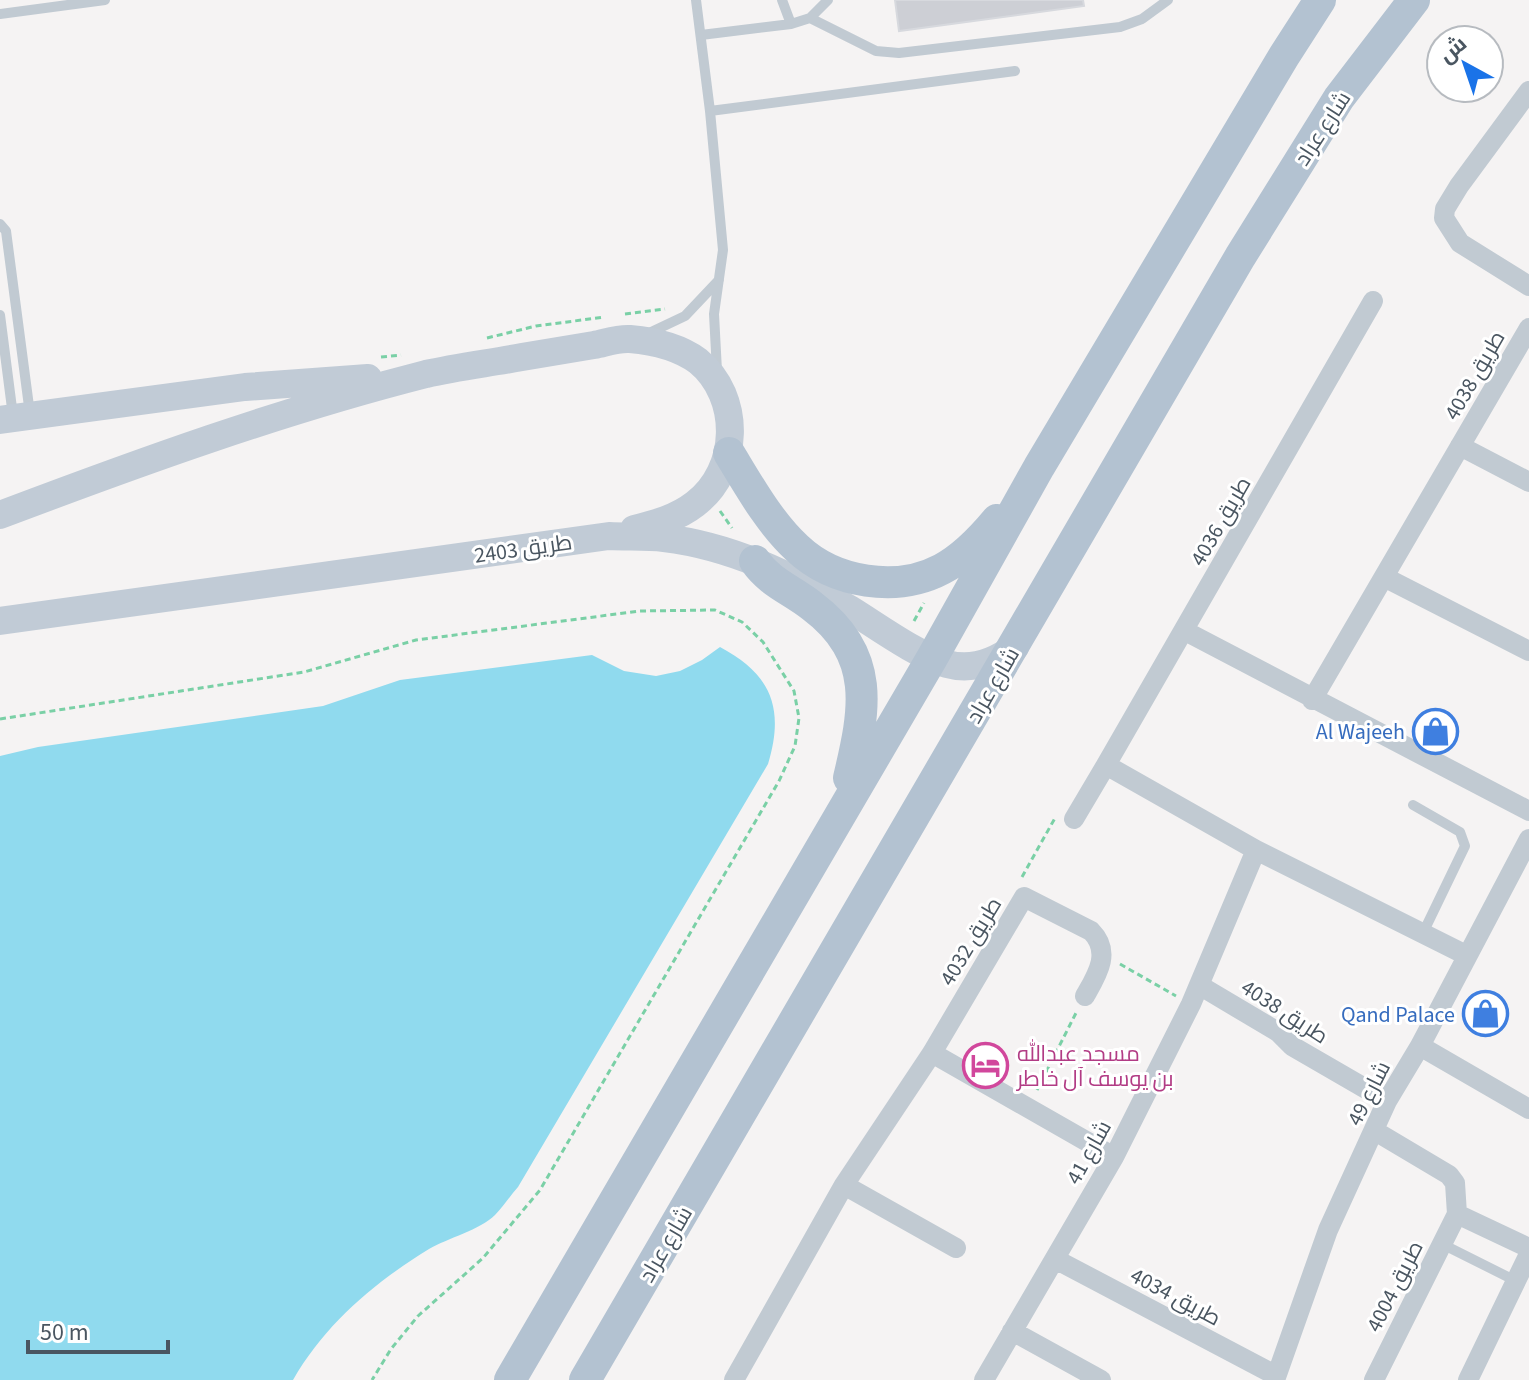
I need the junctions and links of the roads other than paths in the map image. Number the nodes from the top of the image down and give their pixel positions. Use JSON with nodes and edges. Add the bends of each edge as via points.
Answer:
{"nodes":[{"id":1,"x":105,"y":0,"type":"edge"},
{"id":2,"x":696,"y":0,"type":"edge"},
{"id":3,"x":782,"y":0,"type":"edge"},
{"id":4,"x":828,"y":0,"type":"edge"},
{"id":5,"x":1168,"y":0,"type":"edge"},
{"id":6,"x":1320,"y":0,"type":"edge"},
{"id":7,"x":1414,"y":0,"type":"edge"},
{"id":8,"x":0,"y":14,"type":"edge"},
{"id":9,"x":810,"y":18,"type":"junction"},
{"id":10,"x":791,"y":24,"type":"junction"},
{"id":11,"x":701,"y":35,"type":"junction"},
{"id":12,"x":1015,"y":71,"type":"dead end"},
{"id":13,"x":1525,"y":104,"type":"edge"},
{"id":14,"x":710,"y":111,"type":"junction"},
{"id":15,"x":0,"y":224,"type":"edge"},
{"id":16,"x":721,"y":278,"type":"junction"},
{"id":17,"x":1529,"y":286,"type":"edge"},
{"id":18,"x":1373,"y":301,"type":"dead end"},
{"id":19,"x":0,"y":315,"type":"edge"},
{"id":20,"x":1529,"y":328,"type":"edge"},
{"id":21,"x":627,"y":339,"type":"junction"},
{"id":22,"x":429,"y":374,"type":"junction"},
{"id":23,"x":719,"y":386,"type":"junction"},
{"id":24,"x":14,"y":418,"type":"edge"},
{"id":25,"x":1460,"y":446,"type":"junction"},
{"id":26,"x":729,"y":453,"type":"junction"},
{"id":27,"x":1039,"y":467,"type":"junction"},
{"id":28,"x":1529,"y":482,"type":"edge"},
{"id":29,"x":0,"y":515,"type":"edge"},
{"id":30,"x":609,"y":536,"type":"junction"},
{"id":31,"x":755,"y":561,"type":"junction"},
{"id":32,"x":1384,"y":577,"type":"junction"},
{"id":33,"x":0,"y":621,"type":"edge"},
{"id":34,"x":1185,"y":631,"type":"junction"},
{"id":35,"x":1015,"y":647,"type":"junction"},
{"id":36,"x":1529,"y":651,"type":"edge"},
{"id":37,"x":932,"y":658,"type":"junction"},
{"id":38,"x":1312,"y":700,"type":"junction"},
{"id":39,"x":1106,"y":765,"type":"junction"},
{"id":40,"x":1413,"y":805,"type":"dead end"},
{"id":41,"x":843,"y":808,"type":"junction"},
{"id":42,"x":1529,"y":811,"type":"edge"},
{"id":43,"x":1074,"y":819,"type":"road end"},
{"id":44,"x":1529,"y":839,"type":"edge"},
{"id":45,"x":1256,"y":850,"type":"junction"},
{"id":46,"x":1522,"y":871,"type":"edge"},
{"id":47,"x":1423,"y":933,"type":"junction"},
{"id":48,"x":1466,"y":955,"type":"junction"},
{"id":49,"x":1199,"y":985,"type":"junction"},
{"id":50,"x":1085,"y":996,"type":"road end"},
{"id":51,"x":1420,"y":1046,"type":"junction"},
{"id":52,"x":932,"y":1053,"type":"junction"},
{"id":53,"x":1387,"y":1101,"type":"junction"},
{"id":54,"x":1529,"y":1109,"type":"edge"},
{"id":55,"x":1375,"y":1131,"type":"junction"},
{"id":56,"x":1114,"y":1157,"type":"junction"},
{"id":57,"x":844,"y":1185,"type":"junction"},
{"id":58,"x":1457,"y":1214,"type":"junction"},
{"id":59,"x":1442,"y":1244,"type":"junction"},
{"id":60,"x":956,"y":1248,"type":"dead end"},
{"id":61,"x":1529,"y":1251,"type":"edge"},
{"id":62,"x":1055,"y":1259,"type":"junction"},
{"id":63,"x":1516,"y":1281,"type":"junction"},
{"id":64,"x":1012,"y":1331,"type":"junction"},
{"id":65,"x":1275,"y":1377,"type":"edge"},
{"id":66,"x":510,"y":1380,"type":"edge"},
{"id":67,"x":585,"y":1380,"type":"edge"},
{"id":68,"x":734,"y":1380,"type":"edge"},
{"id":69,"x":984,"y":1380,"type":"edge"},
{"id":70,"x":1101,"y":1380,"type":"edge"},
{"id":71,"x":1374,"y":1380,"type":"edge"},
{"id":72,"x":1468,"y":1380,"type":"edge"}],
"edges":[{"from":1,"to":8,"type":"lane"},
{"from":2,"to":11,"type":"lane"},
{"from":3,"to":10,"type":"lane"},
{"from":4,"to":9,"type":"lane"},
{"from":5,"to":9,"type":"lane","via":[[1120,27],[899,53],[876,51]]},
{"from":6,"to":27,"type":"main road"},
{"from":7,"to":35,"type":"main road","name":"شارع عراد","via":[[1339,98],[1240,257]]},
{"from":9,"to":10,"type":"lane"},
{"from":10,"to":11,"type":"lane"},
{"from":11,"to":14,"type":"lane"},
{"from":12,"to":14,"type":"lane"},
{"from":13,"to":17,"type":"street","via":[[1459,186],[1444,218],[1460,243]]},
{"from":14,"to":16,"type":"lane"},
{"from":15,"to":24,"type":"lane","via":[[6,231]]},
{"from":16,"to":21,"type":"lane","via":[[685,316]]},
{"from":16,"to":23,"type":"lane","via":[[714,314]]},
{"from":18,"to":34,"type":"street","name":"طريق 4036"},
{"from":19,"to":24,"type":"lane"},
{"from":20,"to":25,"type":"street","name":"طريق 4038"},
{"from":21,"to":22,"type":"main road"},
{"from":21,"to":23,"type":"main road","via":[[675,348],[699,362]]},
{"from":22,"to":24,"type":"main road","via":[[245,387]]},
{"from":22,"to":29,"type":"main road","via":[[225,433]]},
{"from":23,"to":26,"type":"main road","via":[[731,421]]},
{"from":25,"to":28,"type":"street","name":"طريق 4038"},
{"from":25,"to":32,"type":"street","name":"طريق 4038"},
{"from":26,"to":27,"type":"main road","via":[[798,549],[844,576],[870,582],[897,582],[942,569],[995,523]]},
{"from":26,"to":30,"type":"main road","via":[[716,483],[696,504],[666,521]]},
{"from":27,"to":37,"type":"main road"},
{"from":30,"to":31,"type":"main road","name":"طريق 2403","via":[[663,538]]},
{"from":30,"to":33,"type":"main road","name":"طريق 2403"},
{"from":31,"to":37,"type":"main road","name":"طريق 2403"},
{"from":31,"to":41,"type":"main road","via":[[769,579],[832,624],[862,681],[864,708]]},
{"from":32,"to":36,"type":"street"},
{"from":32,"to":38,"type":"street","name":"طريق 4038"},
{"from":34,"to":38,"type":"street"},
{"from":34,"to":39,"type":"street","name":"طريق 4036"},
{"from":35,"to":37,"type":"main road","name":"طريق 2403","via":[[975,666]]},
{"from":35,"to":67,"type":"main road","name":"شارع عراد"},
{"from":37,"to":41,"type":"main road"},
{"from":38,"to":42,"type":"street"},
{"from":39,"to":43,"type":"street","name":"طريق 4036"},
{"from":39,"to":45,"type":"street"},
{"from":40,"to":47,"type":"lane","via":[[1460,832],[1465,846]]},
{"from":41,"to":66,"type":"main road"},
{"from":44,"to":46,"type":"street","name":"شارع 49"},
{"from":45,"to":47,"type":"street"},
{"from":45,"to":49,"type":"street","name":"شارع 41"},
{"from":46,"to":48,"type":"street","name":"شارع 49"},
{"from":47,"to":48,"type":"street"},
{"from":48,"to":51,"type":"street","name":"شارع 49"},
{"from":49,"to":53,"type":"street","name":"طريق 4038"},
{"from":49,"to":56,"type":"street","name":"شارع 41"},
{"from":50,"to":52,"type":"street","name":"طريق 4032","via":[[1101,965],[1101,944],[1091,931],[1024,897]]},
{"from":51,"to":53,"type":"street","name":"شارع 49"},
{"from":51,"to":54,"type":"street"},
{"from":52,"to":56,"type":"street"},
{"from":52,"to":57,"type":"street","name":"طريق 4032"},
{"from":53,"to":55,"type":"street","name":"شارع 49"},
{"from":55,"to":58,"type":"street","via":[[1449,1175],[1455,1183]]},
{"from":55,"to":65,"type":"street","name":"شارع 49","via":[[1328,1230]]},
{"from":56,"to":62,"type":"street","name":"شارع 41"},
{"from":57,"to":60,"type":"street"},
{"from":57,"to":68,"type":"street","name":"طريق 4032"},
{"from":58,"to":59,"type":"street","name":"طريق 4004"},
{"from":58,"to":61,"type":"street"},
{"from":59,"to":63,"type":"lane"},
{"from":59,"to":71,"type":"street","name":"طريق 4004"},
{"from":61,"to":63,"type":"street"},
{"from":62,"to":64,"type":"street","name":"شارع 41"},
{"from":62,"to":65,"type":"street","name":"طريق 4034"},
{"from":63,"to":72,"type":"street"},
{"from":64,"to":69,"type":"street","name":"شارع 41"},
{"from":64,"to":70,"type":"street"}]}
